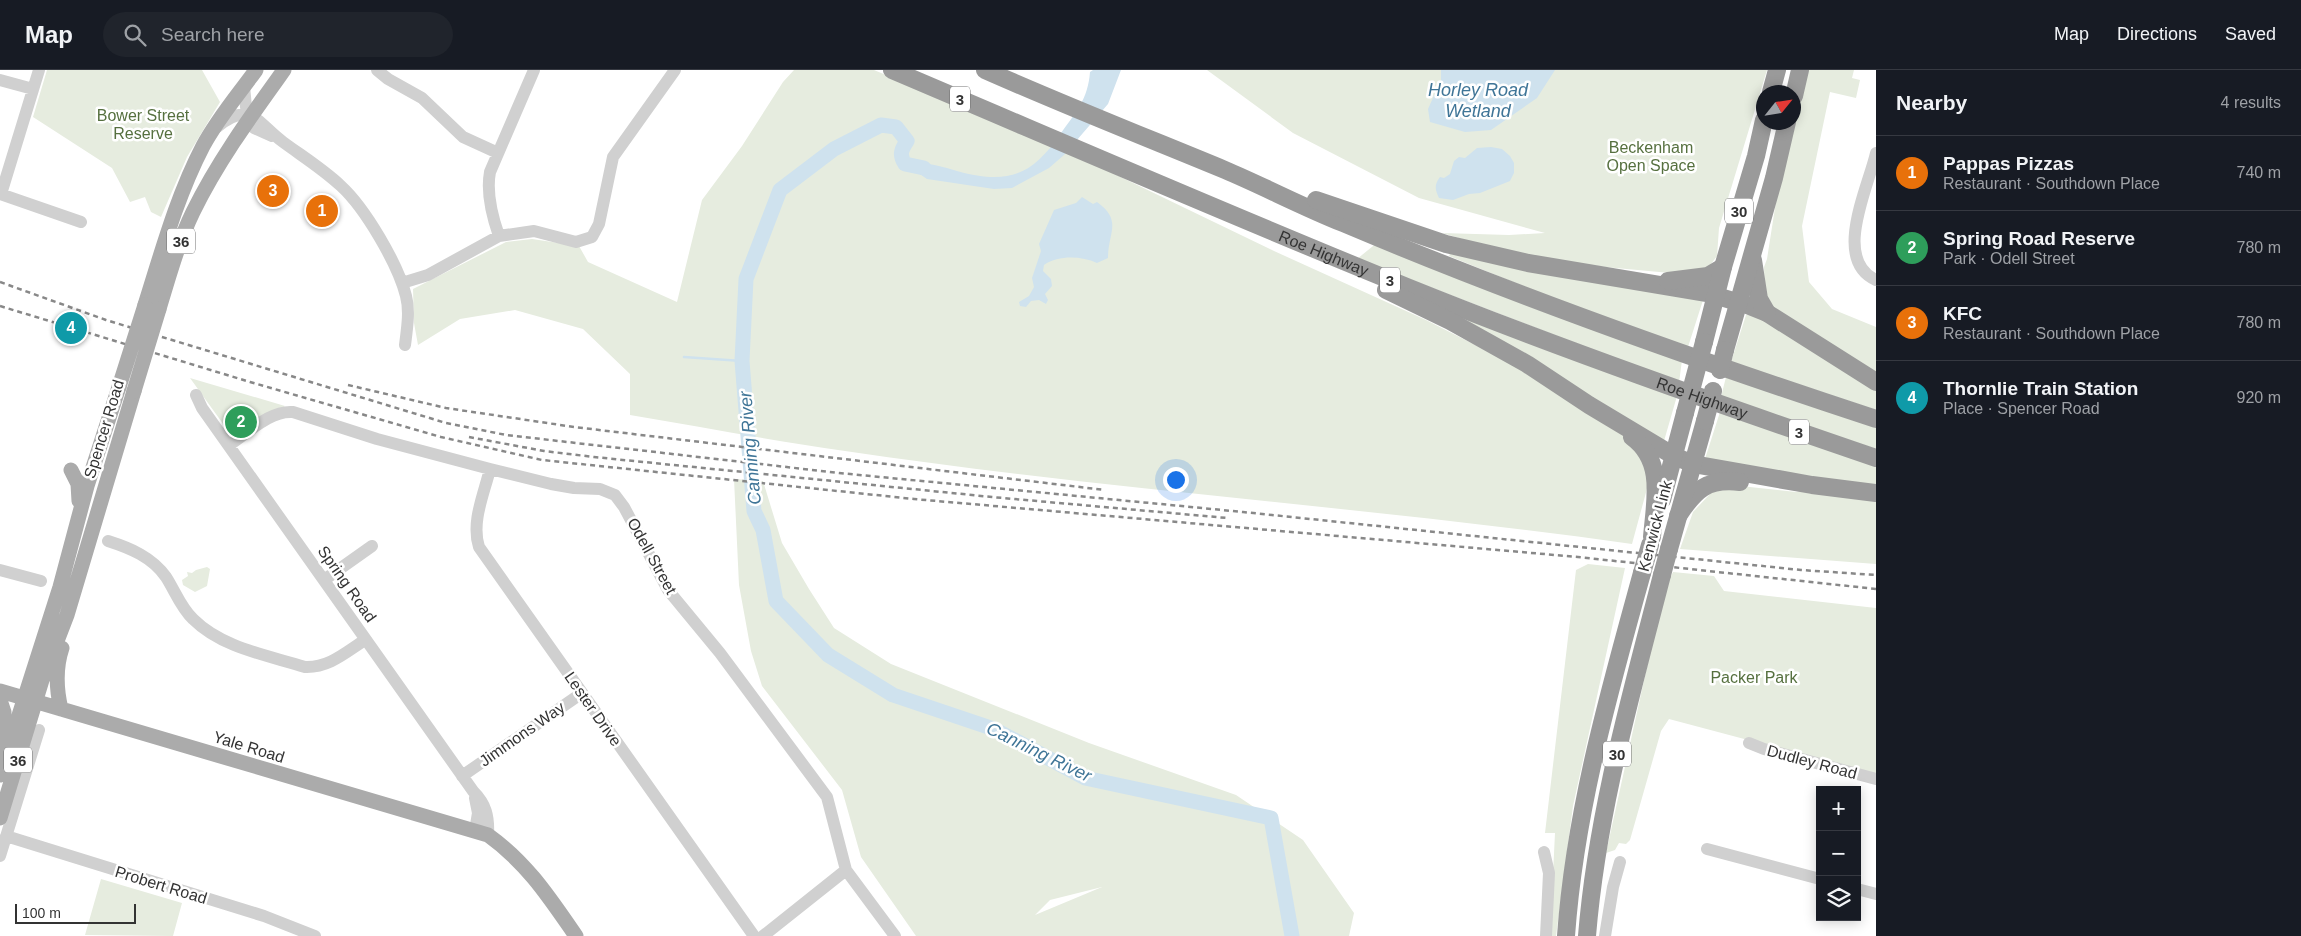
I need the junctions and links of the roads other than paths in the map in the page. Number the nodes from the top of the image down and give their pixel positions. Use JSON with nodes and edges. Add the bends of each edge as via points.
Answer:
{"nodes":[{"id":1,"x":39,"y":70,"type":"edge"},
{"id":2,"x":256,"y":70,"type":"edge"},
{"id":3,"x":284,"y":70,"type":"edge"},
{"id":4,"x":377,"y":70,"type":"edge"},
{"id":5,"x":534,"y":70,"type":"edge"},
{"id":6,"x":675,"y":70,"type":"edge"},
{"id":7,"x":892,"y":70,"type":"edge"},
{"id":8,"x":985,"y":70,"type":"edge"},
{"id":9,"x":1777,"y":70,"type":"edge"},
{"id":10,"x":1800,"y":70,"type":"edge"},
{"id":11,"x":0,"y":80,"type":"edge"},
{"id":12,"x":1773,"y":85,"type":"edge"},
{"id":13,"x":1797,"y":85,"type":"edge"},
{"id":14,"x":244,"y":86,"type":"junction"},
{"id":15,"x":33,"y":90,"type":"junction"},
{"id":16,"x":251,"y":116,"type":"junction"},
{"id":17,"x":212,"y":130,"type":"junction"},
{"id":18,"x":1762,"y":130,"type":"edge"},
{"id":19,"x":1785,"y":130,"type":"edge"},
{"id":20,"x":498,"y":153,"type":"junction"},
{"id":21,"x":1876,"y":153,"type":"edge"},
{"id":22,"x":1226,"y":171,"type":"junction"},
{"id":23,"x":1874,"y":172,"type":"edge"},
{"id":24,"x":211,"y":177,"type":"junction"},
{"id":25,"x":0,"y":194,"type":"edge"},
{"id":26,"x":1214,"y":208,"type":"junction"},
{"id":27,"x":81,"y":222,"type":"dead end"},
{"id":28,"x":499,"y":236,"type":"junction"},
{"id":29,"x":163,"y":247,"type":"junction"},
{"id":30,"x":1752,"y":255,"type":"junction"},
{"id":31,"x":1723,"y":267,"type":"junction"},
{"id":32,"x":1876,"y":280,"type":"edge"},
{"id":33,"x":402,"y":283,"type":"junction"},
{"id":34,"x":1655,"y":284,"type":"junction"},
{"id":35,"x":1717,"y":295,"type":"junction"},
{"id":36,"x":1739,"y":302,"type":"junction"},
{"id":37,"x":152,"y":307,"type":"junction"},
{"id":38,"x":1767,"y":313,"type":"junction"},
{"id":39,"x":405,"y":345,"type":"dead end"},
{"id":40,"x":1876,"y":382,"type":"edge"},
{"id":41,"x":196,"y":395,"type":"dead end"},
{"id":42,"x":1589,"y":405,"type":"junction"},
{"id":43,"x":1876,"y":419,"type":"edge"},
{"id":44,"x":229,"y":446,"type":"junction"},
{"id":45,"x":1674,"y":456,"type":"junction"},
{"id":46,"x":1876,"y":458,"type":"edge"},
{"id":47,"x":1693,"y":464,"type":"junction"},
{"id":48,"x":490,"y":469,"type":"junction"},
{"id":49,"x":71,"y":470,"type":"dead end"},
{"id":50,"x":1812,"y":485,"type":"junction"},
{"id":51,"x":1876,"y":493,"type":"edge"},
{"id":52,"x":1678,"y":516,"type":"junction"},
{"id":53,"x":108,"y":541,"type":"dead end"},
{"id":54,"x":1651,"y":541,"type":"junction"},
{"id":55,"x":372,"y":546,"type":"dead end"},
{"id":56,"x":65,"y":566,"type":"junction"},
{"id":57,"x":0,"y":570,"type":"edge"},
{"id":58,"x":324,"y":580,"type":"junction"},
{"id":59,"x":40,"y":581,"type":"dead end"},
{"id":60,"x":67,"y":615,"type":"junction"},
{"id":61,"x":365,"y":640,"type":"junction"},
{"id":62,"x":0,"y":691,"type":"edge"},
{"id":63,"x":582,"y":693,"type":"junction"},
{"id":64,"x":0,"y":700,"type":"edge"},
{"id":65,"x":30,"y":700,"type":"junction"},
{"id":66,"x":61,"y":710,"type":"junction"},
{"id":67,"x":39,"y":730,"type":"dead end"},
{"id":68,"x":1749,"y":743,"type":"dead end"},
{"id":69,"x":0,"y":754,"type":"edge"},
{"id":70,"x":0,"y":775,"type":"edge"},
{"id":71,"x":462,"y":776,"type":"junction"},
{"id":72,"x":1876,"y":779,"type":"edge"},
{"id":73,"x":0,"y":818,"type":"edge"},
{"id":74,"x":482,"y":833,"type":"junction"},
{"id":75,"x":6,"y":836,"type":"junction"},
{"id":76,"x":1707,"y":848,"type":"dead end"},
{"id":77,"x":1544,"y":852,"type":"dead end"},
{"id":78,"x":0,"y":856,"type":"edge"},
{"id":79,"x":1620,"y":862,"type":"dead end"},
{"id":80,"x":846,"y":870,"type":"junction"},
{"id":81,"x":1816,"y":878,"type":"edge"},
{"id":82,"x":1861,"y":890,"type":"edge"},
{"id":83,"x":1876,"y":894,"type":"edge"},
{"id":84,"x":315,"y":936,"type":"edge"},
{"id":85,"x":576,"y":936,"type":"edge"},
{"id":86,"x":754,"y":936,"type":"edge"},
{"id":87,"x":763,"y":936,"type":"edge"},
{"id":88,"x":895,"y":936,"type":"edge"},
{"id":89,"x":1546,"y":936,"type":"edge"},
{"id":90,"x":1566,"y":936,"type":"edge"},
{"id":91,"x":1587,"y":936,"type":"edge"},
{"id":92,"x":1605,"y":936,"type":"edge"}],
"edges":[{"from":1,"to":15,"type":"street"},
{"from":2,"to":14,"type":"main road","name":"Spencer Road","number":"36"},
{"from":3,"to":16,"type":"main road","name":"Spencer Road","number":"36"},
{"from":4,"to":20,"type":"street","via":[[422,98],[463,137]]},
{"from":5,"to":20,"type":"street"},
{"from":6,"to":28,"type":"street","via":[[613,157],[598,224],[592,237],[576,242],[534,231]]},
{"from":7,"to":26,"type":"highway","name":"Roe Highway","number":"3"},
{"from":8,"to":22,"type":"highway","number":"3"},
{"from":9,"to":12,"type":"highway"},
{"from":10,"to":13,"type":"highway"},
{"from":11,"to":15,"type":"street"},
{"from":14,"to":16,"type":"street","via":[[246,107]]},
{"from":14,"to":17,"type":"main road","name":"Spencer Road","number":"36"},
{"from":15,"to":25,"type":"street"},
{"from":16,"to":17,"type":"street","via":[[237,115]]},
{"from":16,"to":24,"type":"main road","name":"Spencer Road","number":"36"},
{"from":16,"to":33,"type":"street","via":[[334,180],[354,201],[379,238]]},
{"from":17,"to":29,"type":"main road","name":"Spencer Road","number":"36","via":[[189,176]]},
{"from":18,"to":31,"type":"highway","name":"Kenwick Link","number":"30"},
{"from":19,"to":30,"type":"highway","name":"Kenwick Link","number":"30"},
{"from":20,"to":28,"type":"street","via":[[488,188]]},
{"from":21,"to":23,"type":"street"},
{"from":22,"to":34,"type":"highway","via":[[1257,178],[1446,244],[1528,263]]},
{"from":22,"to":43,"type":"highway","number":"3","via":[[1343,223],[1508,289],[1744,376]]},
{"from":23,"to":32,"type":"street","via":[[1854,232],[1854,249],[1862,271]]},
{"from":24,"to":29,"type":"main road","via":[[201,176],[194,182],[174,232]]},
{"from":24,"to":37,"type":"main road","name":"Spencer Road","number":"36"},
{"from":25,"to":27,"type":"street"},
{"from":26,"to":42,"type":"highway","via":[[1450,321],[1527,364]]},
{"from":26,"to":46,"type":"highway","name":"Roe Highway","number":"3","via":[[1601,362]]},
{"from":28,"to":33,"type":"street","via":[[428,275]]},
{"from":29,"to":37,"type":"main road","name":"Spencer Road","number":"36"},
{"from":30,"to":36,"type":"highway","name":"Kenwick Link","number":"30"},
{"from":30,"to":38,"type":"highway","via":[[1758,299]]},
{"from":31,"to":34,"type":"highway","via":[[1708,276]]},
{"from":31,"to":35,"type":"highway","name":"Kenwick Link","number":"30"},
{"from":33,"to":39,"type":"street","via":[[408,324]]},
{"from":34,"to":35,"type":"highway"},
{"from":35,"to":36,"type":"highway"},
{"from":35,"to":45,"type":"highway","name":"Kenwick Link","number":"30","bridge":true},
{"from":36,"to":38,"type":"highway"},
{"from":36,"to":47,"type":"highway","name":"Kenwick Link","number":"30","bridge":true},
{"from":37,"to":56,"type":"main road","name":"Spencer Road","number":"36","bridge":true,"via":[[119,387]]},
{"from":37,"to":60,"type":"main road","name":"Spencer Road","number":"36","bridge":true,"via":[[134,391]]},
{"from":38,"to":40,"type":"highway"},
{"from":41,"to":44,"type":"street","name":"Spring Road"},
{"from":42,"to":45,"type":"highway"},
{"from":42,"to":54,"type":"highway","via":[[1639,442],[1652,461],[1656,483]]},
{"from":44,"to":48,"type":"street","name":"Odell Street","via":[[283,411],[377,440]]},
{"from":44,"to":58,"type":"street","name":"Spring Road"},
{"from":45,"to":47,"type":"highway"},
{"from":45,"to":54,"type":"highway","name":"Kenwick Link","number":"30"},
{"from":47,"to":50,"type":"highway"},
{"from":47,"to":52,"type":"highway","name":"Kenwick Link","number":"30"},
{"from":48,"to":63,"type":"street","name":"Lester Drive","via":[[476,524],[475,536],[479,547]]},
{"from":48,"to":80,"type":"street","name":"Odell Street","via":[[551,484],[600,489],[615,495],[668,590],[720,654],[826,797]]},
{"from":49,"to":56,"type":"main road","via":[[76,476],[80,496],[65,553]]},
{"from":50,"to":51,"type":"highway"},
{"from":50,"to":52,"type":"highway","via":[[1793,487],[1718,481],[1692,495]]},
{"from":52,"to":91,"type":"highway","name":"Kenwick Link","number":"30","bridge":true,"via":[[1604,810]]},
{"from":53,"to":61,"type":"street","via":[[151,561],[165,576],[192,619],[210,634],[233,645],[316,668]]},
{"from":54,"to":90,"type":"highway","name":"Kenwick Link","number":"30","bridge":true,"via":[[1582,809]]},
{"from":55,"to":58,"type":"street"},
{"from":56,"to":65,"type":"main road","name":"Spencer Road","number":"36"},
{"from":57,"to":59,"type":"street"},
{"from":58,"to":61,"type":"street","name":"Spring Road"},
{"from":60,"to":65,"type":"main road","name":"Spencer Road","number":"36","via":[[42,680]]},
{"from":60,"to":66,"type":"main road","via":[[56,687]]},
{"from":61,"to":71,"type":"street","name":"Spring Road"},
{"from":62,"to":65,"type":"main road","name":"Yale Road"},
{"from":63,"to":71,"type":"street","name":"Jimmons Way"},
{"from":63,"to":86,"type":"street","name":"Lester Drive"},
{"from":64,"to":69,"type":"main road","via":[[4,712],[4,742]]},
{"from":65,"to":66,"type":"main road","name":"Yale Road"},
{"from":65,"to":70,"type":"main road","name":"Spencer Road","number":"36"},
{"from":65,"to":73,"type":"main road","name":"Spencer Road","number":"36"},
{"from":66,"to":74,"type":"main road","name":"Yale Road"},
{"from":67,"to":75,"type":"street"},
{"from":68,"to":72,"type":"street","name":"Dudley Road"},
{"from":71,"to":74,"type":"street","name":"Spring Road","via":[[482,801],[488,815]]},
{"from":74,"to":85,"type":"main road","via":[[510,852],[534,876]]},
{"from":75,"to":78,"type":"street"},
{"from":75,"to":84,"type":"street","name":"Probert Road","via":[[264,916]]},
{"from":76,"to":81,"type":"street"},
{"from":77,"to":89,"type":"street","via":[[1549,873]]},
{"from":79,"to":92,"type":"street"},
{"from":80,"to":87,"type":"street"},
{"from":80,"to":88,"type":"street"},
{"from":82,"to":83,"type":"street"}]}
